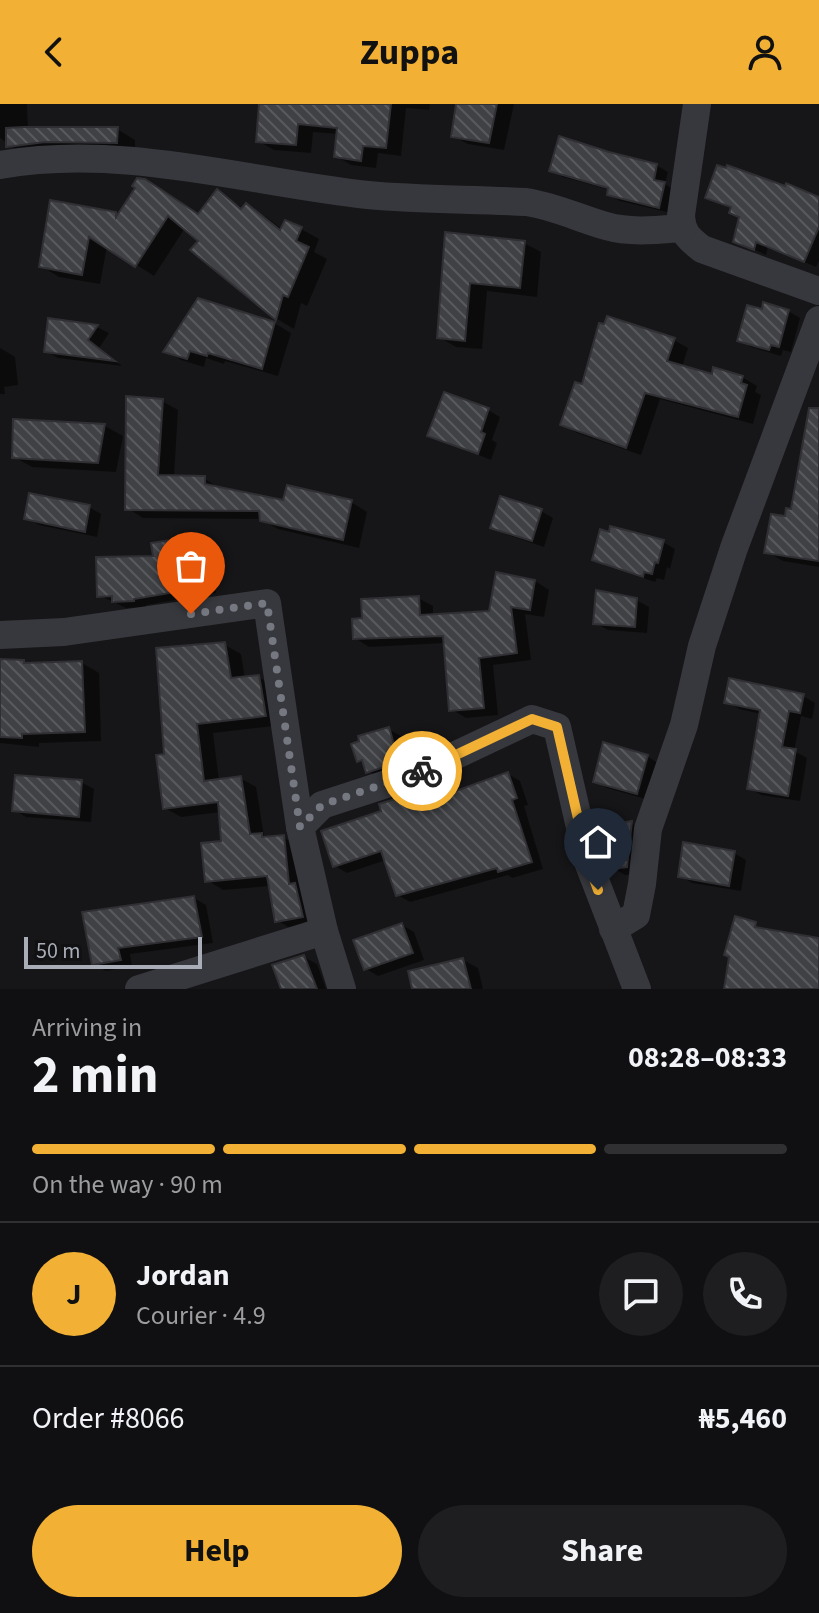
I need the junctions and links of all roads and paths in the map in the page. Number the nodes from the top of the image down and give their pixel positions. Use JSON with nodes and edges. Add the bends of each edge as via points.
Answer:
{"nodes":[{"id":1,"x":697,"y":104,"type":"edge"},
{"id":2,"x":0,"y":165,"type":"edge"},
{"id":3,"x":682,"y":228,"type":"junction"},
{"id":4,"x":819,"y":291,"type":"edge"},
{"id":5,"x":819,"y":320,"type":"edge"},
{"id":6,"x":0,"y":635,"type":"edge"},
{"id":7,"x":300,"y":827,"type":"junction"},
{"id":8,"x":613,"y":929,"type":"junction"},
{"id":9,"x":324,"y":931,"type":"junction"},
{"id":10,"x":139,"y":989,"type":"edge"},
{"id":11,"x":342,"y":989,"type":"edge"},
{"id":12,"x":637,"y":989,"type":"edge"}],
"edges":[{"from":1,"to":3,"type":"street"},
{"from":2,"to":3,"type":"street","via":[[72,160],[152,163],[368,195],[548,205],[608,227]]},
{"from":3,"to":4,"type":"street","via":[[702,249]]},
{"from":5,"to":8,"type":"street","via":[[702,646],[684,725],[648,829],[636,915]]},
{"from":6,"to":7,"type":"street","via":[[64,632],[267,603]]},
{"from":7,"to":8,"type":"street","via":[[322,805],[414,775],[532,719],[557,727],[588,862]]},
{"from":7,"to":9,"type":"street"},
{"from":8,"to":12,"type":"street"},
{"from":9,"to":10,"type":"street"},
{"from":9,"to":11,"type":"street"}]}
